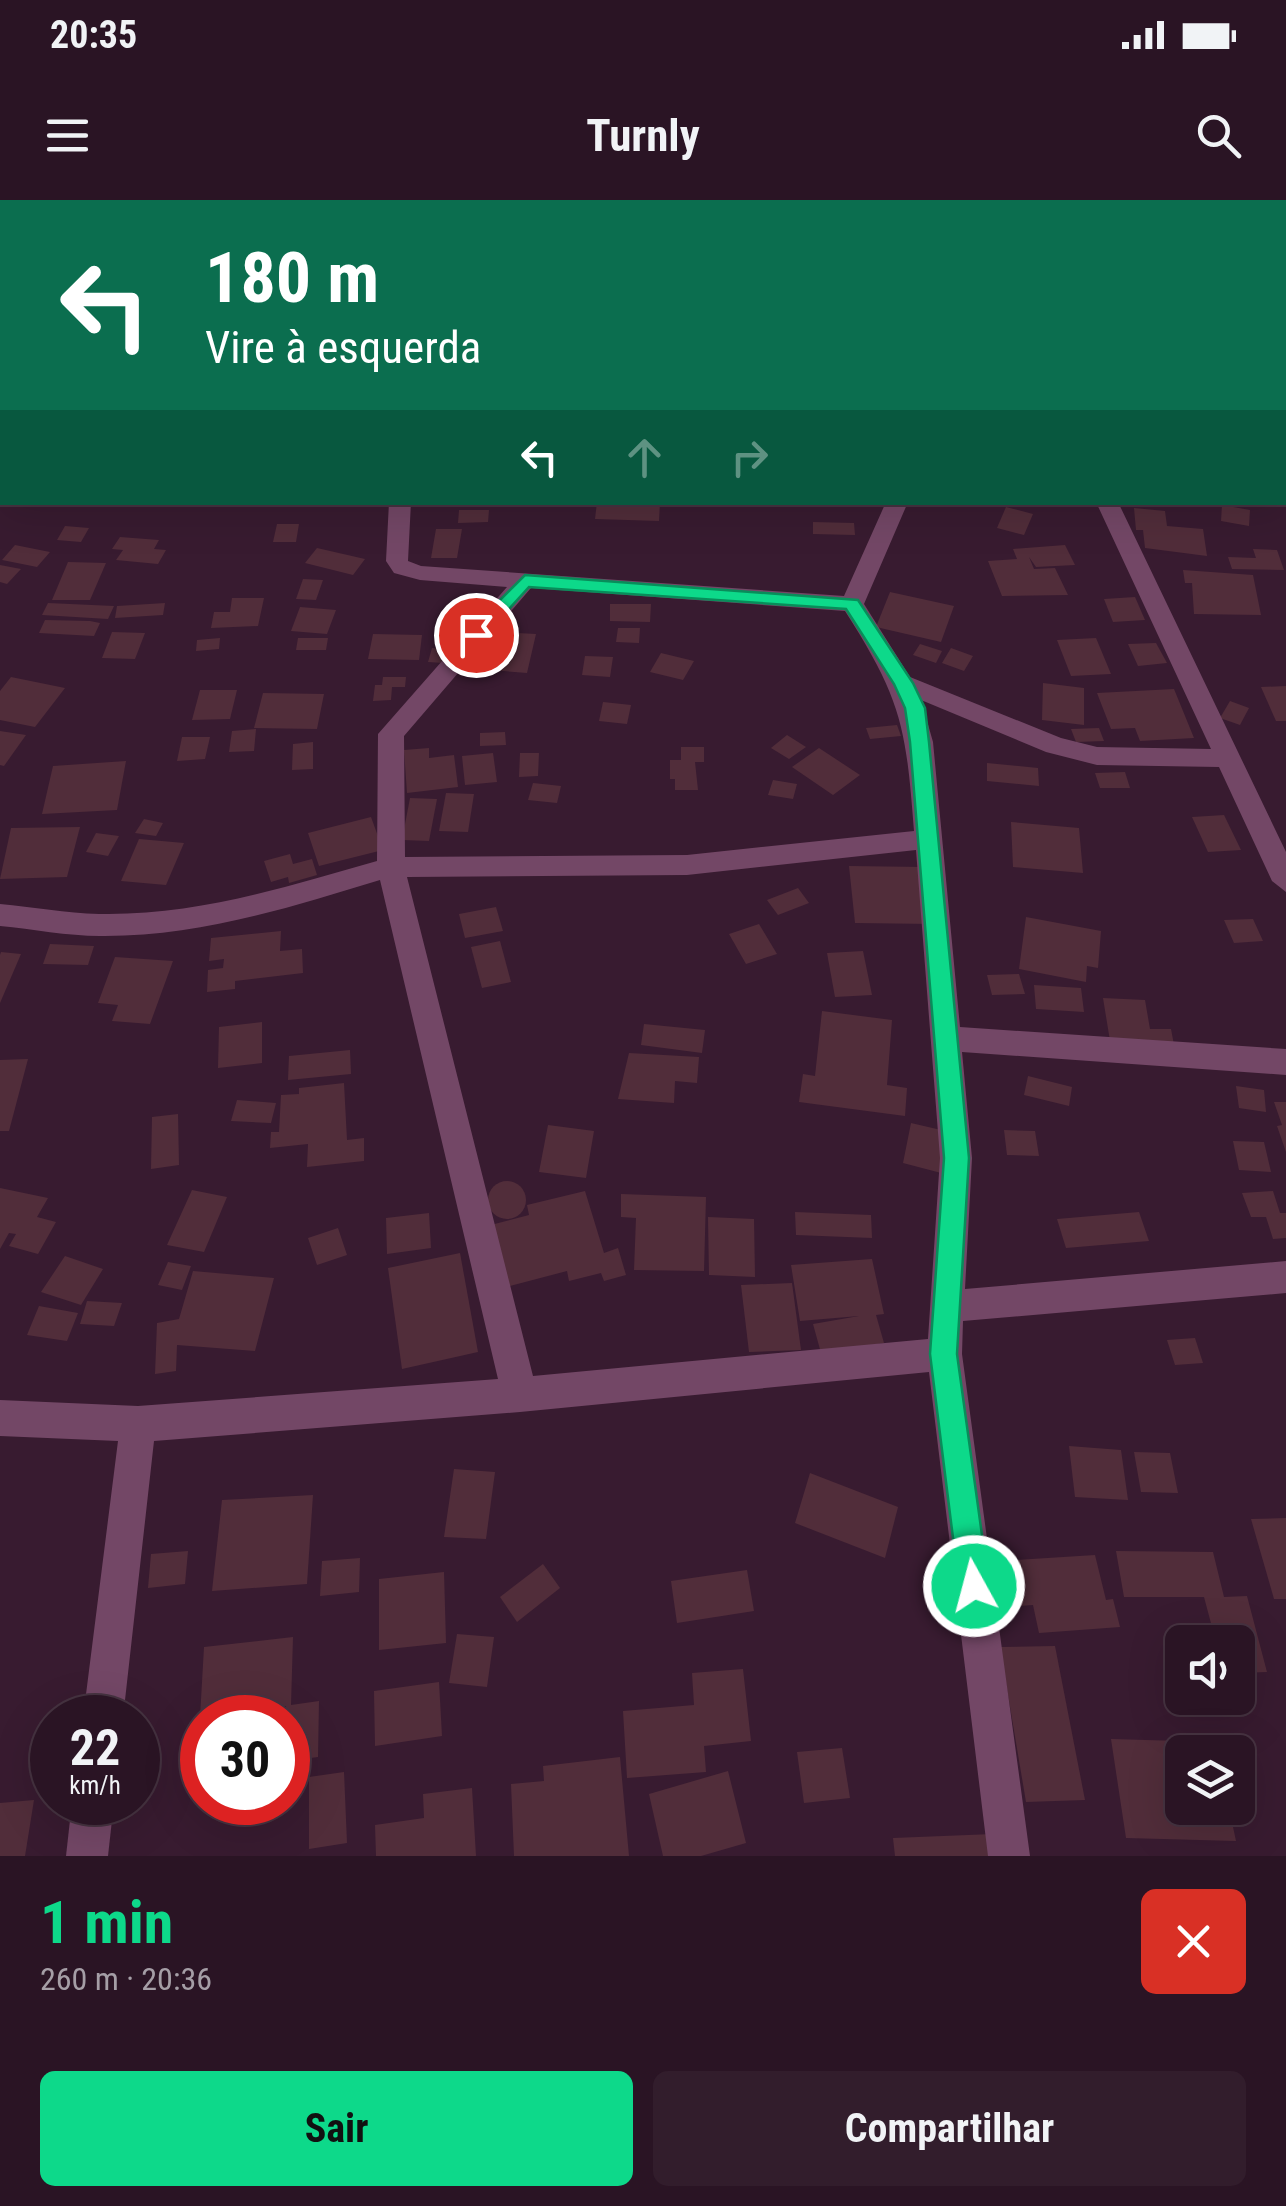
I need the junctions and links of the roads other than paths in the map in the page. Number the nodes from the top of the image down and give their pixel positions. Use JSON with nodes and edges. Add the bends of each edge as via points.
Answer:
{"nodes":[{"id":1,"x":400,"y":505,"type":"edge"},
{"id":2,"x":896,"y":505,"type":"edge"},
{"id":3,"x":1108,"y":505,"type":"edge"},
{"id":4,"x":525,"y":581,"type":"junction"},
{"id":5,"x":852,"y":604,"type":"junction"},
{"id":6,"x":904,"y":683,"type":"junction"},
{"id":7,"x":1226,"y":758,"type":"junction"},
{"id":8,"x":1273,"y":830,"type":"edge"},
{"id":9,"x":929,"y":839,"type":"junction"},
{"id":10,"x":390,"y":867,"type":"junction"},
{"id":11,"x":1286,"y":882,"type":"edge"},
{"id":12,"x":0,"y":915,"type":"edge"},
{"id":13,"x":949,"y":1039,"type":"junction"},
{"id":14,"x":1286,"y":1062,"type":"edge"},
{"id":15,"x":1286,"y":1277,"type":"edge"},
{"id":16,"x":945,"y":1307,"type":"junction"},
{"id":17,"x":944,"y":1354,"type":"junction"},
{"id":18,"x":520,"y":1395,"type":"junction"},
{"id":19,"x":0,"y":1418,"type":"edge"},
{"id":20,"x":138,"y":1424,"type":"junction"},
{"id":21,"x":106,"y":1695,"type":"edge"},
{"id":22,"x":90,"y":1825,"type":"edge"},
{"id":23,"x":87,"y":1856,"type":"edge"},
{"id":24,"x":1009,"y":1856,"type":"edge"}],
"edges":[{"from":1,"to":4,"type":"street","via":[[402,568]]},
{"from":2,"to":5,"type":"street"},
{"from":3,"to":7,"type":"street"},
{"from":4,"to":5,"type":"street"},
{"from":4,"to":10,"type":"street","via":[[390,734]]},
{"from":5,"to":6,"type":"street"},
{"from":6,"to":7,"type":"street","via":[[1055,746],[1097,756]]},
{"from":6,"to":9,"type":"street","via":[[915,708]]},
{"from":7,"to":8,"type":"street"},
{"from":8,"to":11,"type":"street"},
{"from":9,"to":10,"type":"street","via":[[687,865]]},
{"from":9,"to":13,"type":"street"},
{"from":10,"to":12,"type":"street","via":[[186,920],[99,926]]},
{"from":10,"to":18,"type":"street"},
{"from":13,"to":14,"type":"street"},
{"from":13,"to":16,"type":"street","via":[[956,1158]]},
{"from":15,"to":16,"type":"street"},
{"from":16,"to":17,"type":"street"},
{"from":17,"to":18,"type":"street"},
{"from":17,"to":24,"type":"street"},
{"from":18,"to":20,"type":"street"},
{"from":19,"to":20,"type":"street"},
{"from":20,"to":21,"type":"street"},
{"from":22,"to":23,"type":"street"}]}
